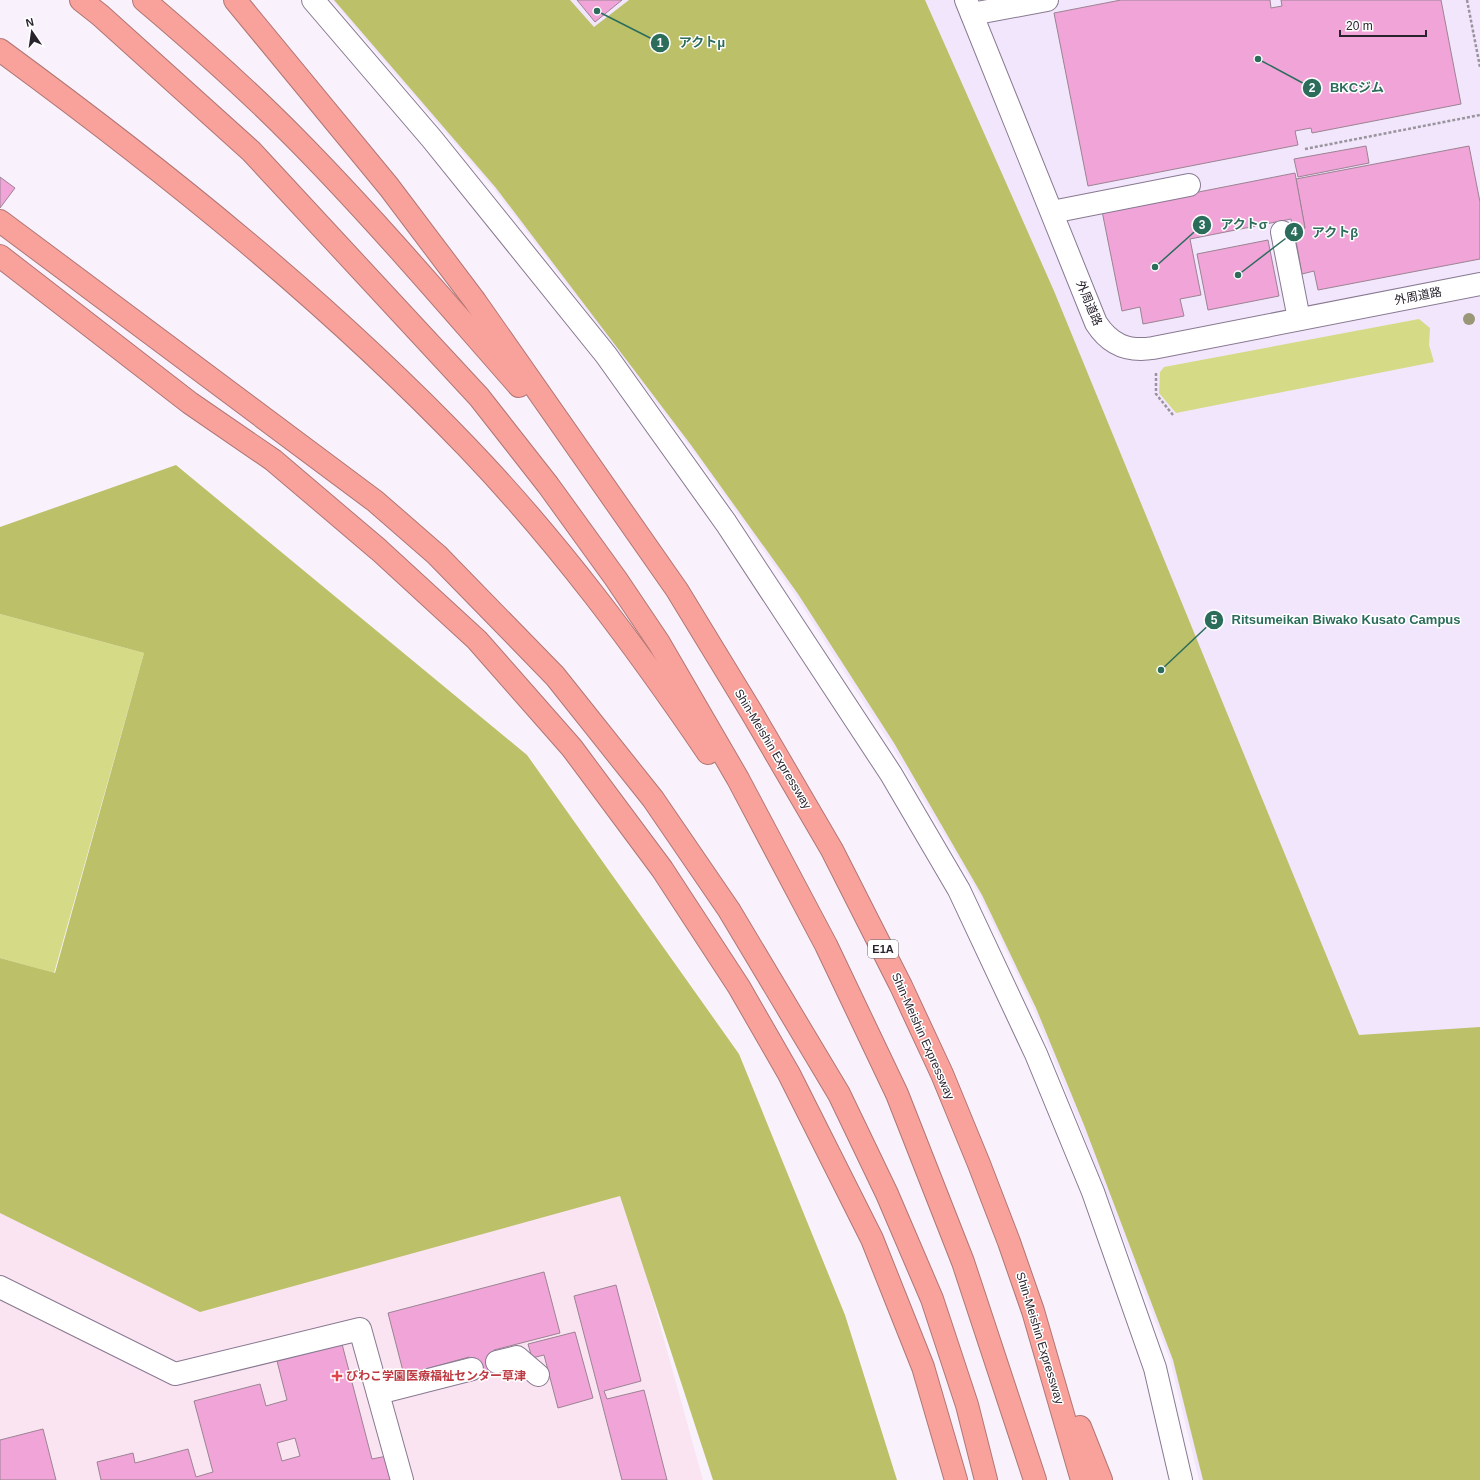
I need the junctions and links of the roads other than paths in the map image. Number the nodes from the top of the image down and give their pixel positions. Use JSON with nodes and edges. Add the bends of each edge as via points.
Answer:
{"nodes":[{"id":1,"x":81,"y":0,"type":"edge"},
{"id":2,"x":144,"y":0,"type":"edge"},
{"id":3,"x":235,"y":0,"type":"edge"},
{"id":4,"x":313,"y":0,"type":"edge"},
{"id":5,"x":1047,"y":0,"type":"edge"},
{"id":6,"x":969,"y":7,"type":"edge"},
{"id":7,"x":0,"y":50,"type":"edge"},
{"id":8,"x":1189,"y":185,"type":"dead end"},
{"id":9,"x":1052,"y":212,"type":"junction"},
{"id":10,"x":0,"y":221,"type":"edge"},
{"id":11,"x":1282,"y":232,"type":"dead end"},
{"id":12,"x":0,"y":256,"type":"edge"},
{"id":13,"x":1480,"y":284,"type":"edge"},
{"id":14,"x":1299,"y":319,"type":"junction"},
{"id":15,"x":587,"y":464,"type":"junction"},
{"id":16,"x":785,"y":870,"type":"junction"},
{"id":17,"x":0,"y":1287,"type":"edge"},
{"id":18,"x":1033,"y":1310,"type":"junction"},
{"id":19,"x":497,"y":1362,"type":"dead end"},
{"id":20,"x":472,"y":1368,"type":"dead end"},
{"id":21,"x":538,"y":1375,"type":"dead end"},
{"id":22,"x":378,"y":1393,"type":"junction"},
{"id":23,"x":402,"y":1480,"type":"edge"},
{"id":24,"x":956,"y":1480,"type":"edge"},
{"id":25,"x":986,"y":1480,"type":"edge"},
{"id":26,"x":1035,"y":1480,"type":"edge"},
{"id":27,"x":1082,"y":1480,"type":"edge"},
{"id":28,"x":1101,"y":1480,"type":"edge"},
{"id":29,"x":1181,"y":1480,"type":"edge"}],
"edges":[{"from":1,"to":16,"type":"highway","via":[[251,152],[479,397],[548,485],[659,643],[738,778]]},
{"from":2,"to":15,"type":"highway","via":[[190,39],[295,139],[400,250]]},
{"from":3,"to":15,"type":"highway","via":[[389,187],[475,301]]},
{"from":4,"to":29,"type":"street","via":[[432,139],[606,355],[726,523],[903,794],[962,897],[1036,1054],[1093,1192],[1154,1368]]},
{"from":5,"to":6,"type":"street"},
{"from":6,"to":9,"type":"street","name":"外周道路"},
{"from":7,"to":16,"type":"highway","via":[[64,97],[257,250],[376,357],[469,449],[594,594],[684,717]]},
{"from":8,"to":9,"type":"street"},
{"from":9,"to":14,"type":"street","name":"外周道路","via":[[1096,323],[1116,345],[1139,350]]},
{"from":10,"to":25,"type":"highway","via":[[375,502],[437,555],[556,676],[648,793],[729,910],[839,1094],[887,1194],[932,1299],[967,1405]]},
{"from":11,"to":14,"type":"street"},
{"from":12,"to":24,"type":"highway","via":[[190,403],[273,460],[380,550],[477,640],[572,748],[662,869],[739,987],[789,1074],[872,1239],[923,1367]]},
{"from":13,"to":14,"type":"street","name":"外周道路"},
{"from":15,"to":18,"type":"highway","name":"Shin-Meishin Expressway","number":"E1A","via":[[676,590],[832,850],[942,1074],[1009,1242]]},
{"from":16,"to":26,"type":"highway","via":[[826,945],[900,1101],[963,1262]]},
{"from":17,"to":22,"type":"street","via":[[175,1374],[360,1328]]},
{"from":18,"to":27,"type":"highway","name":"Shin-Meishin Expressway","number":"E1A"},
{"from":18,"to":28,"type":"highway"},
{"from":19,"to":21,"type":"street","via":[[517,1357]]},
{"from":20,"to":22,"type":"street"},
{"from":22,"to":23,"type":"street"}]}
